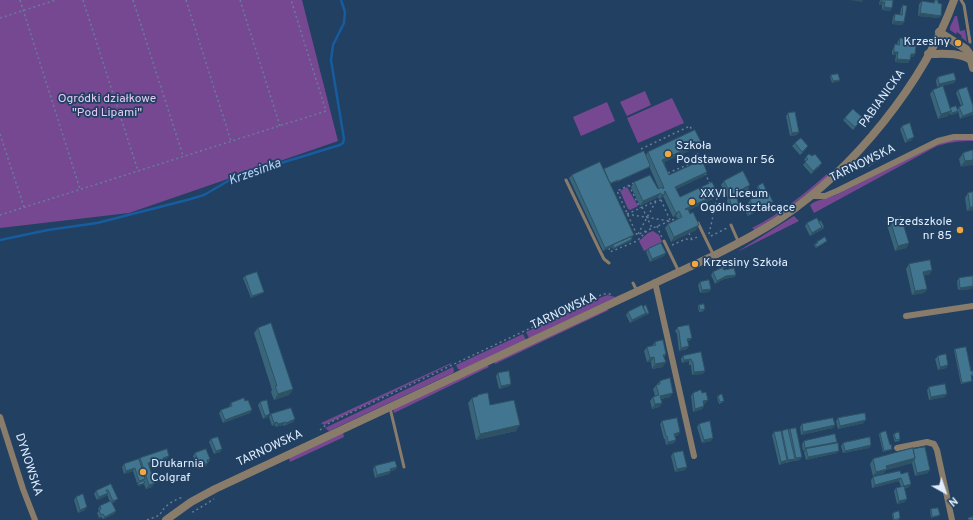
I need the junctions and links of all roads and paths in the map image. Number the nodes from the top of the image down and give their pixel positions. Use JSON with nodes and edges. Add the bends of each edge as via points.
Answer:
{"nodes":[{"id":1,"x":20,"y":0,"type":"edge"},
{"id":2,"x":56,"y":0,"type":"edge"},
{"id":3,"x":83,"y":0,"type":"edge"},
{"id":4,"x":133,"y":0,"type":"edge"},
{"id":5,"x":186,"y":0,"type":"edge"},
{"id":6,"x":240,"y":0,"type":"edge"},
{"id":7,"x":291,"y":0,"type":"edge"},
{"id":8,"x":954,"y":0,"type":"edge"},
{"id":9,"x":961,"y":0,"type":"edge"},
{"id":10,"x":23,"y":11,"type":"junction"},
{"id":11,"x":0,"y":18,"type":"edge"},
{"id":12,"x":940,"y":32,"type":"junction"},
{"id":13,"x":970,"y":42,"type":"dead end"},
{"id":14,"x":928,"y":54,"type":"junction"},
{"id":15,"x":972,"y":64,"type":"edge"},
{"id":16,"x":280,"y":126,"type":"junction"},
{"id":17,"x":0,"y":134,"type":"edge"},
{"id":18,"x":693,"y":134,"type":"edge"},
{"id":19,"x":973,"y":137,"type":"edge"},
{"id":20,"x":696,"y":141,"type":"edge"},
{"id":21,"x":231,"y":142,"type":"junction"},
{"id":22,"x":694,"y":148,"type":"edge"},
{"id":23,"x":700,"y":148,"type":"junction"},
{"id":24,"x":641,"y":149,"type":"dead end"},
{"id":25,"x":184,"y":157,"type":"junction"},
{"id":26,"x":699,"y":160,"type":"junction"},
{"id":27,"x":702,"y":166,"type":"edge"},
{"id":28,"x":138,"y":171,"type":"junction"},
{"id":29,"x":705,"y":172,"type":"edge"},
{"id":30,"x":664,"y":175,"type":"edge"},
{"id":31,"x":566,"y":180,"type":"dead end"},
{"id":32,"x":636,"y":182,"type":"edge"},
{"id":33,"x":629,"y":185,"type":"junction"},
{"id":34,"x":711,"y":185,"type":"edge"},
{"id":35,"x":80,"y":189,"type":"junction"},
{"id":36,"x":714,"y":192,"type":"edge"},
{"id":37,"x":810,"y":196,"type":"junction"},
{"id":38,"x":656,"y":201,"type":"junction"},
{"id":39,"x":24,"y":207,"type":"junction"},
{"id":40,"x":641,"y":208,"type":"junction"},
{"id":41,"x":627,"y":214,"type":"junction"},
{"id":42,"x":0,"y":215,"type":"edge"},
{"id":43,"x":647,"y":217,"type":"junction"},
{"id":44,"x":678,"y":218,"type":"edge"},
{"id":45,"x":695,"y":218,"type":"edge"},
{"id":46,"x":670,"y":221,"type":"junction"},
{"id":47,"x":657,"y":226,"type":"junction"},
{"id":48,"x":731,"y":226,"type":"joint"},
{"id":49,"x":652,"y":228,"type":"junction"},
{"id":50,"x":648,"y":230,"type":"junction"},
{"id":51,"x":689,"y":233,"type":"edge"},
{"id":52,"x":703,"y":234,"type":"junction"},
{"id":53,"x":637,"y":235,"type":"junction"},
{"id":54,"x":664,"y":240,"type":"joint"},
{"id":55,"x":692,"y":240,"type":"junction"},
{"id":56,"x":738,"y":243,"type":"junction"},
{"id":57,"x":609,"y":248,"type":"edge"},
{"id":58,"x":668,"y":248,"type":"junction"},
{"id":59,"x":714,"y":256,"type":"junction"},
{"id":60,"x":609,"y":263,"type":"dead end"},
{"id":61,"x":679,"y":272,"type":"junction"},
{"id":62,"x":655,"y":282,"type":"junction"},
{"id":63,"x":633,"y":283,"type":"dead end"},
{"id":64,"x":637,"y":291,"type":"junction"},
{"id":65,"x":615,"y":295,"type":"dead end"},
{"id":66,"x":973,"y":306,"type":"edge"},
{"id":67,"x":906,"y":316,"type":"dead end"},
{"id":68,"x":389,"y":406,"type":"junction"},
{"id":69,"x":0,"y":417,"type":"edge"},
{"id":70,"x":319,"y":432,"type":"dead end"},
{"id":71,"x":897,"y":448,"type":"dead end"},
{"id":72,"x":694,"y":456,"type":"dead end"},
{"id":73,"x":404,"y":467,"type":"dead end"},
{"id":74,"x":185,"y":496,"type":"dead end"},
{"id":75,"x":163,"y":518,"type":"edge"},
{"id":76,"x":35,"y":520,"type":"edge"},
{"id":77,"x":147,"y":520,"type":"edge"},
{"id":78,"x":952,"y":520,"type":"edge"}],
"edges":[{"from":1,"to":10,"type":"path"},
{"from":2,"to":10,"type":"path"},
{"from":3,"to":28,"type":"path"},
{"from":4,"to":25,"type":"path"},
{"from":5,"to":21,"type":"path"},
{"from":6,"to":16,"type":"path"},
{"from":7,"to":16,"type":"path","via":[[326,111]]},
{"from":8,"to":12,"type":"street","name":"PABIANICKA"},
{"from":9,"to":13,"type":"lane"},
{"from":10,"to":11,"type":"path"},
{"from":10,"to":35,"type":"path"},
{"from":12,"to":14,"type":"street","name":"PABIANICKA"},
{"from":12,"to":15,"type":"street","via":[[966,49]]},
{"from":14,"to":15,"type":"street","via":[[958,54]]},
{"from":14,"to":37,"type":"street","name":"PABIANICKA","via":[[902,96],[874,133],[842,168]]},
{"from":16,"to":21,"type":"path"},
{"from":17,"to":39,"type":"path"},
{"from":18,"to":24,"type":"path","via":[[690,126]]},
{"from":19,"to":37,"type":"street","name":"TARNOWSKA","via":[[954,137],[938,141],[837,191],[825,196]]},
{"from":20,"to":23,"type":"path"},
{"from":21,"to":25,"type":"path"},
{"from":22,"to":23,"type":"path"},
{"from":23,"to":26,"type":"path","via":[[697,155]]},
{"from":25,"to":28,"type":"path"},
{"from":26,"to":27,"type":"path"},
{"from":26,"to":30,"type":"path"},
{"from":28,"to":35,"type":"path"},
{"from":29,"to":34,"type":"path"},
{"from":31,"to":60,"type":"lane","via":[[604,259]]},
{"from":32,"to":33,"type":"path"},
{"from":33,"to":40,"type":"path"},
{"from":33,"to":41,"type":"path","via":[[617,191]]},
{"from":35,"to":39,"type":"path"},
{"from":36,"to":48,"type":"path","via":[[717,198],[708,237]]},
{"from":37,"to":56,"type":"street","name":"TARNOWSKA","via":[[782,217]]},
{"from":38,"to":40,"type":"path"},
{"from":38,"to":43,"type":"path"},
{"from":38,"to":46,"type":"path","via":[[661,199]]},
{"from":39,"to":42,"type":"path"},
{"from":40,"to":41,"type":"path"},
{"from":40,"to":43,"type":"path"},
{"from":41,"to":43,"type":"path"},
{"from":41,"to":53,"type":"path"},
{"from":43,"to":46,"type":"path"},
{"from":43,"to":49,"type":"path"},
{"from":43,"to":53,"type":"path"},
{"from":44,"to":46,"type":"path"},
{"from":45,"to":52,"type":"lane"},
{"from":46,"to":47,"type":"path"},
{"from":47,"to":49,"type":"path"},
{"from":47,"to":54,"type":"path"},
{"from":48,"to":56,"type":"lane"},
{"from":49,"to":50,"type":"path"},
{"from":50,"to":53,"type":"path"},
{"from":50,"to":57,"type":"path","via":[[637,240],[610,252]]},
{"from":51,"to":55,"type":"path"},
{"from":52,"to":55,"type":"path"},
{"from":52,"to":59,"type":"lane"},
{"from":54,"to":58,"type":"lane"},
{"from":55,"to":58,"type":"path","via":[[686,239]]},
{"from":56,"to":59,"type":"street","name":"TARNOWSKA"},
{"from":58,"to":61,"type":"lane"},
{"from":59,"to":61,"type":"street","name":"TARNOWSKA"},
{"from":61,"to":62,"type":"street","name":"TARNOWSKA"},
{"from":62,"to":64,"type":"street","name":"TARNOWSKA"},
{"from":62,"to":72,"type":"street"},
{"from":63,"to":64,"type":"lane"},
{"from":64,"to":68,"type":"street","name":"TARNOWSKA"},
{"from":65,"to":70,"type":"path","via":[[603,294],[331,422]]},
{"from":66,"to":67,"type":"street"},
{"from":68,"to":73,"type":"lane"},
{"from":68,"to":75,"type":"street","name":"TARNOWSKA","via":[[215,489]]},
{"from":69,"to":76,"type":"street","name":"DYNOWSKA"},
{"from":71,"to":78,"type":"street","via":[[928,442],[934,444]]},
{"from":74,"to":75,"type":"path","via":[[168,504],[162,510]]},
{"from":75,"to":77,"type":"path"}]}
